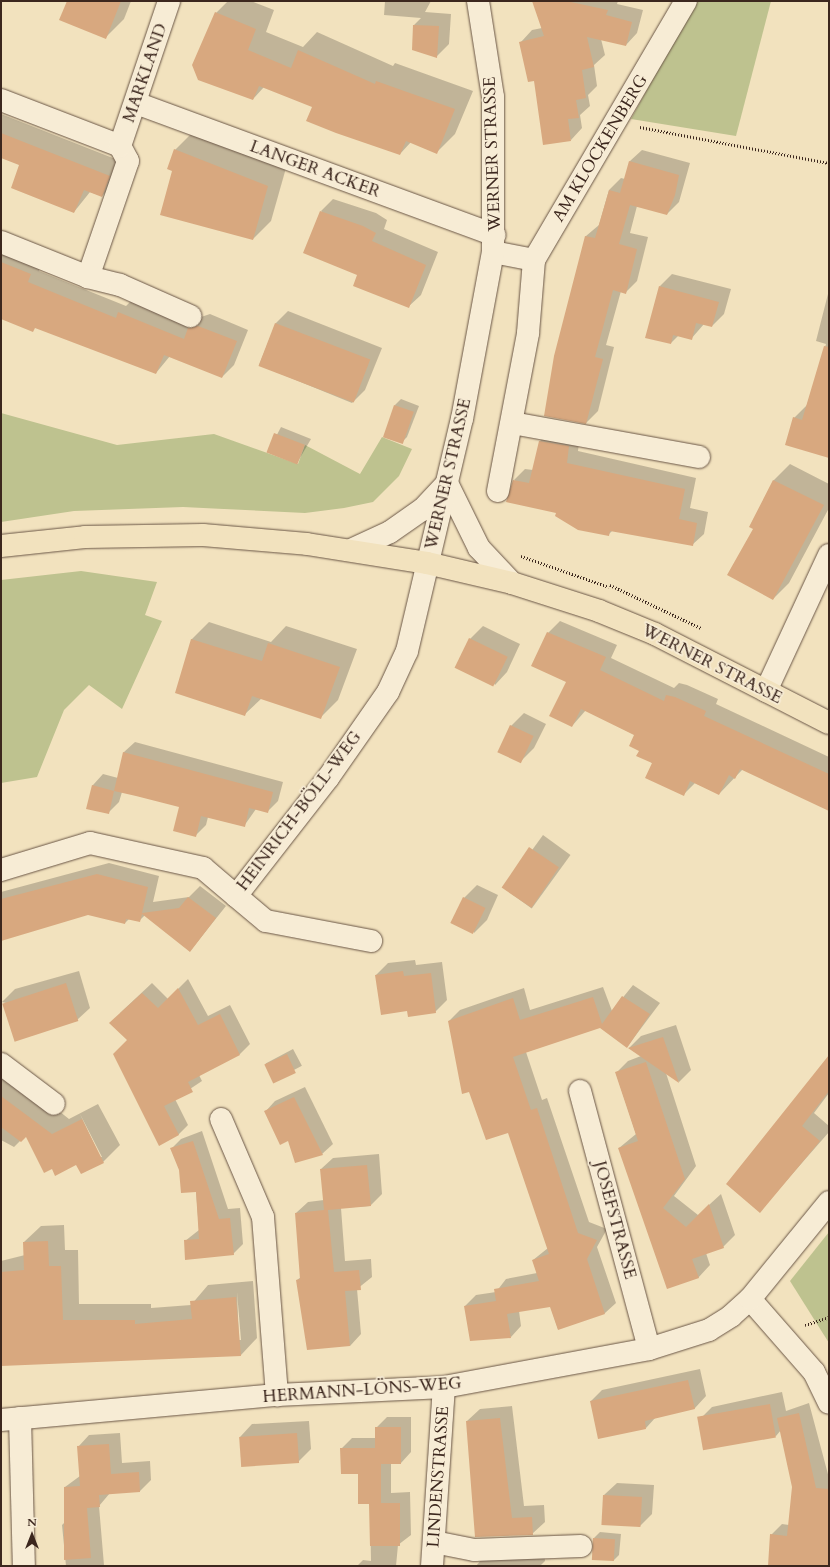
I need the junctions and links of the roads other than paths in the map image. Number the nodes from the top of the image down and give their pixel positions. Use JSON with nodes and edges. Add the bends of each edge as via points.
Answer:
{"nodes":[{"id":1,"x":169,"y":1,"type":"edge"},
{"id":2,"x":478,"y":1,"type":"edge"},
{"id":3,"x":686,"y":1,"type":"edge"},
{"id":4,"x":1,"y":100,"type":"edge"},
{"id":5,"x":136,"y":103,"type":"junction"},
{"id":6,"x":120,"y":146,"type":"junction"},
{"id":7,"x":1,"y":242,"type":"edge"},
{"id":8,"x":494,"y":244,"type":"junction"},
{"id":9,"x":534,"y":260,"type":"junction"},
{"id":10,"x":88,"y":277,"type":"junction"},
{"id":11,"x":190,"y":316,"type":"dead end"},
{"id":12,"x":512,"y":423,"type":"junction"},
{"id":13,"x":699,"y":457,"type":"dead end"},
{"id":14,"x":447,"y":483,"type":"junction"},
{"id":15,"x":498,"y":491,"type":"dead end"},
{"id":16,"x":1,"y":546,"type":"edge"},
{"id":17,"x":351,"y":550,"type":"junction"},
{"id":18,"x":829,"y":555,"type":"edge"},
{"id":19,"x":427,"y":563,"type":"junction"},
{"id":20,"x":512,"y":583,"type":"junction"},
{"id":21,"x":766,"y":691,"type":"junction"},
{"id":22,"x":829,"y":723,"type":"edge"},
{"id":23,"x":1,"y":870,"type":"edge"},
{"id":24,"x":236,"y":896,"type":"junction"},
{"id":25,"x":371,"y":941,"type":"dead end"},
{"id":26,"x":1,"y":1064,"type":"edge"},
{"id":27,"x":580,"y":1092,"type":"dead end"},
{"id":28,"x":54,"y":1104,"type":"dead end"},
{"id":29,"x":221,"y":1119,"type":"dead end"},
{"id":30,"x":829,"y":1202,"type":"edge"},
{"id":31,"x":750,"y":1299,"type":"junction"},
{"id":32,"x":649,"y":1349,"type":"junction"},
{"id":33,"x":444,"y":1387,"type":"junction"},
{"id":34,"x":277,"y":1395,"type":"junction"},
{"id":35,"x":829,"y":1403,"type":"edge"},
{"id":36,"x":10,"y":1419,"type":"edge"},
{"id":37,"x":434,"y":1542,"type":"junction"},
{"id":38,"x":581,"y":1546,"type":"dead end"},
{"id":39,"x":24,"y":1566,"type":"edge"},
{"id":40,"x":432,"y":1566,"type":"edge"}],
"edges":[{"from":1,"to":5,"type":"street","name":"MARKLAND"},
{"from":2,"to":8,"type":"street","name":"WERNER STRASSE","via":[[493,97]]},
{"from":3,"to":9,"type":"street","name":"AM KLOCKENBERG"},
{"from":4,"to":6,"type":"street"},
{"from":5,"to":6,"type":"street","name":"MARKLAND"},
{"from":5,"to":8,"type":"street","name":"LANGER ACKER"},
{"from":6,"to":10,"type":"street","via":[[128,161]]},
{"from":7,"to":10,"type":"street"},
{"from":8,"to":9,"type":"street"},
{"from":8,"to":14,"type":"street","name":"WERNER STRASSE","via":[[485,308]]},
{"from":9,"to":12,"type":"street","via":[[528,333]]},
{"from":10,"to":11,"type":"street","via":[[120,285]]},
{"from":12,"to":13,"type":"street"},
{"from":12,"to":15,"type":"street"},
{"from":14,"to":17,"type":"street","via":[[422,510],[390,532]]},
{"from":14,"to":19,"type":"street","name":"WERNER STRASSE"},
{"from":14,"to":20,"type":"street","via":[[479,548]]},
{"from":16,"to":17,"type":"main road","via":[[85,537],[203,536]]},
{"from":17,"to":19,"type":"main road"},
{"from":18,"to":21,"type":"street"},
{"from":19,"to":20,"type":"main road","name":"WERNER STRASSE"},
{"from":19,"to":24,"type":"street","name":"HEINRICH-BÖLL-WEG","via":[[407,651],[388,692],[328,778]]},
{"from":20,"to":21,"type":"main road","name":"WERNER STRASSE","via":[[599,611],[655,634]]},
{"from":21,"to":22,"type":"main road","name":"WERNER STRASSE"},
{"from":23,"to":24,"type":"street","name":"HEINRICH-BÖLL-WEG","via":[[90,843],[203,868]]},
{"from":24,"to":25,"type":"street","via":[[266,921]]},
{"from":26,"to":28,"type":"street"},
{"from":27,"to":32,"type":"street","name":"JOSEFSTRASSE"},
{"from":29,"to":34,"type":"street","via":[[263,1217]]},
{"from":30,"to":31,"type":"street","name":"HERMANN-LÖNS-WEG"},
{"from":31,"to":32,"type":"street","name":"HERMANN-LÖNS-WEG","via":[[709,1330]]},
{"from":31,"to":35,"type":"street","via":[[814,1372]]},
{"from":32,"to":33,"type":"street","name":"HERMANN-LÖNS-WEG"},
{"from":33,"to":34,"type":"street","name":"HERMANN-LÖNS-WEG"},
{"from":33,"to":37,"type":"street","name":"LINDENSTRASSE"},
{"from":34,"to":36,"type":"street","name":"HERMANN-LÖNS-WEG"},
{"from":36,"to":39,"type":"street"},
{"from":37,"to":38,"type":"street","via":[[474,1550]]},
{"from":37,"to":40,"type":"street","name":"LINDENSTRASSE"}]}
